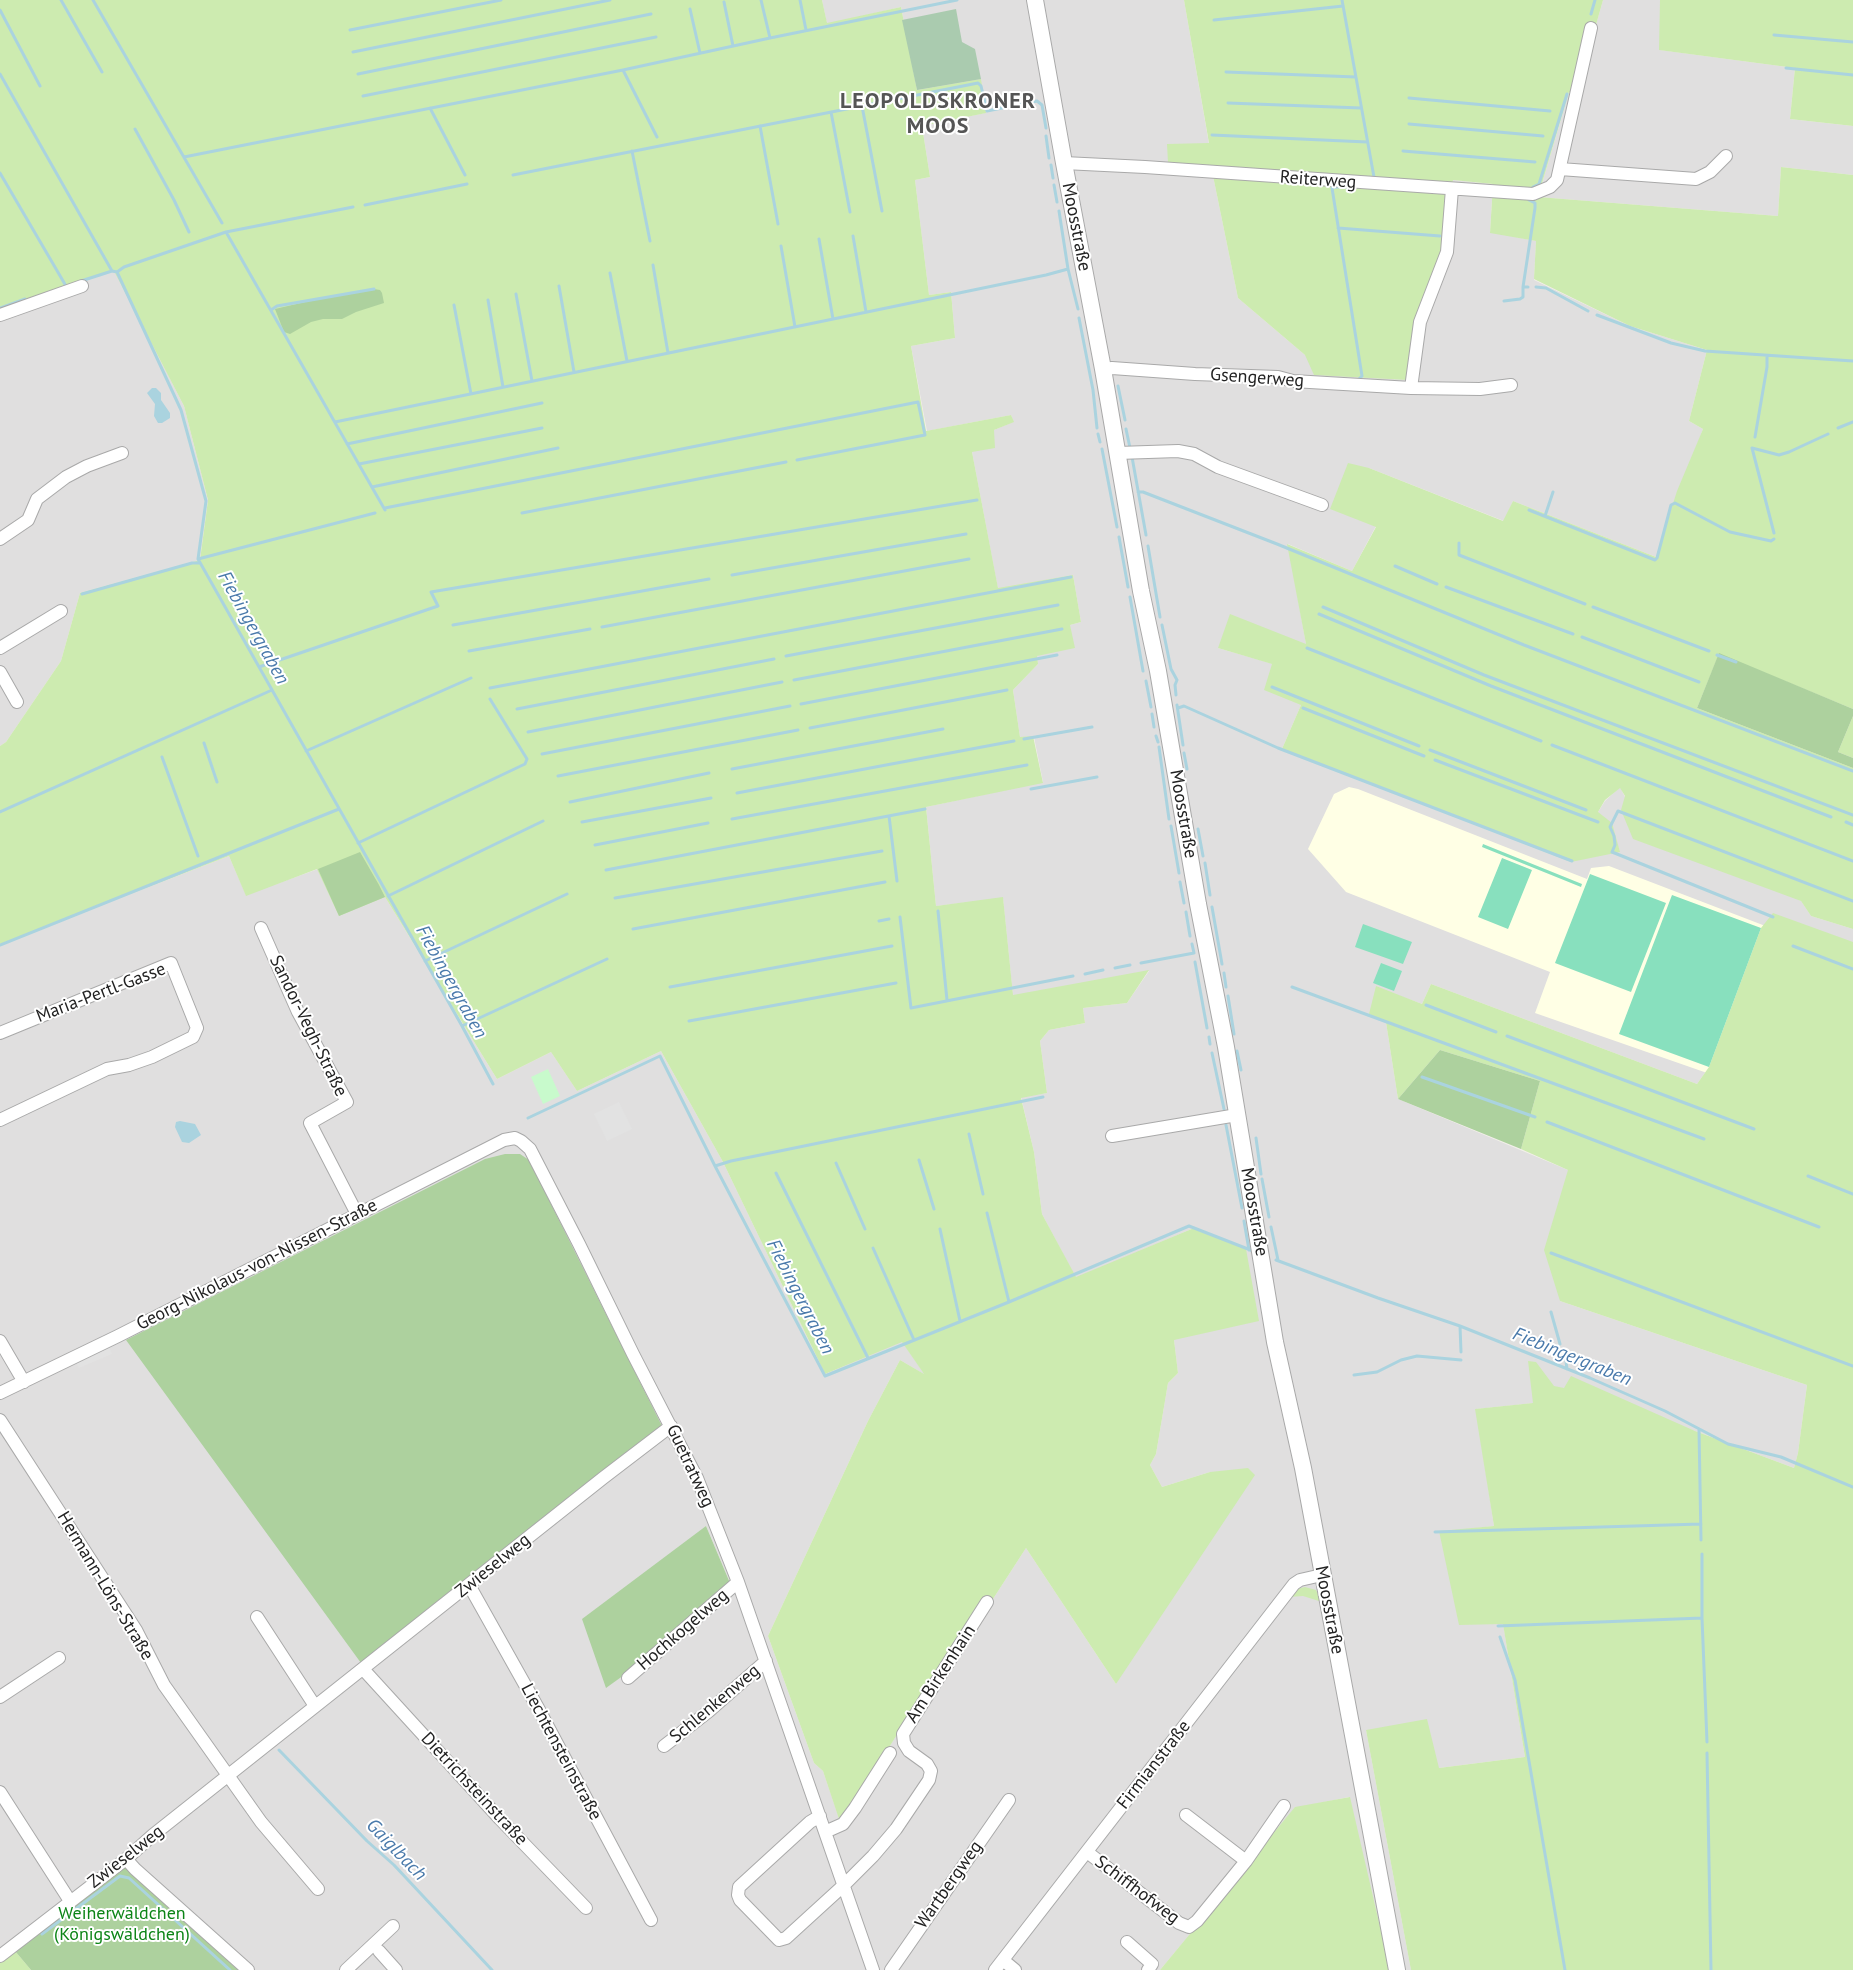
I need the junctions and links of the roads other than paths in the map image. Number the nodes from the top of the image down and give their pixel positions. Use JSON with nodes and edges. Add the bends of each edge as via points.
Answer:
{"nodes":[{"id":1,"x":1035,"y":0,"type":"edge"},
{"id":2,"x":1591,"y":28,"type":"dead end"},
{"id":3,"x":1726,"y":156,"type":"dead end"},
{"id":4,"x":1064,"y":163,"type":"junction"},
{"id":5,"x":1560,"y":169,"type":"junction"},
{"id":6,"x":1452,"y":189,"type":"junction"},
{"id":7,"x":82,"y":286,"type":"dead end"},
{"id":8,"x":0,"y":315,"type":"edge"},
{"id":9,"x":1103,"y":369,"type":"junction"},
{"id":10,"x":1511,"y":385,"type":"dead end"},
{"id":11,"x":1411,"y":388,"type":"junction"},
{"id":12,"x":122,"y":453,"type":"dead end"},
{"id":13,"x":1118,"y":453,"type":"junction"},
{"id":14,"x":1322,"y":504,"type":"dead end"},
{"id":15,"x":0,"y":539,"type":"edge"},
{"id":16,"x":60,"y":611,"type":"dead end"},
{"id":17,"x":0,"y":648,"type":"edge"},
{"id":18,"x":0,"y":672,"type":"edge"},
{"id":19,"x":18,"y":702,"type":"dead end"},
{"id":20,"x":261,"y":928,"type":"dead end"},
{"id":21,"x":0,"y":1033,"type":"edge"},
{"id":22,"x":1237,"y":1115,"type":"junction"},
{"id":23,"x":0,"y":1120,"type":"edge"},
{"id":24,"x":1112,"y":1136,"type":"dead end"},
{"id":25,"x":515,"y":1138,"type":"joint"},
{"id":26,"x":357,"y":1214,"type":"junction"},
{"id":27,"x":0,"y":1341,"type":"edge"},
{"id":28,"x":24,"y":1382,"type":"junction"},
{"id":29,"x":0,"y":1393,"type":"edge"},
{"id":30,"x":0,"y":1420,"type":"edge"},
{"id":31,"x":671,"y":1426,"type":"junction"},
{"id":32,"x":1322,"y":1575,"type":"junction"},
{"id":33,"x":738,"y":1582,"type":"junction"},
{"id":34,"x":468,"y":1585,"type":"junction"},
{"id":35,"x":987,"y":1602,"type":"dead end"},
{"id":36,"x":257,"y":1617,"type":"dead end"},
{"id":37,"x":59,"y":1658,"type":"dead end"},
{"id":38,"x":766,"y":1661,"type":"junction"},
{"id":39,"x":363,"y":1669,"type":"junction"},
{"id":40,"x":628,"y":1678,"type":"dead end"},
{"id":41,"x":0,"y":1697,"type":"edge"},
{"id":42,"x":315,"y":1706,"type":"junction"},
{"id":43,"x":664,"y":1746,"type":"dead end"},
{"id":44,"x":890,"y":1753,"type":"dead end"},
{"id":45,"x":228,"y":1777,"type":"junction"},
{"id":46,"x":0,"y":1792,"type":"edge"},
{"id":47,"x":1009,"y":1800,"type":"dead end"},
{"id":48,"x":1284,"y":1806,"type":"dead end"},
{"id":49,"x":820,"y":1816,"type":"junction"},
{"id":50,"x":1186,"y":1816,"type":"dead end"},
{"id":51,"x":825,"y":1832,"type":"junction"},
{"id":52,"x":1087,"y":1852,"type":"junction"},
{"id":53,"x":126,"y":1859,"type":"junction"},
{"id":54,"x":1246,"y":1861,"type":"junction"},
{"id":55,"x":843,"y":1886,"type":"junction"},
{"id":56,"x":318,"y":1889,"type":"dead end"},
{"id":57,"x":70,"y":1901,"type":"junction"},
{"id":58,"x":586,"y":1908,"type":"dead end"},
{"id":59,"x":651,"y":1920,"type":"dead end"},
{"id":60,"x":393,"y":1926,"type":"dead end"},
{"id":61,"x":1127,"y":1942,"type":"dead end"},
{"id":62,"x":379,"y":1951,"type":"dead end"},
{"id":63,"x":0,"y":1956,"type":"edge"},
{"id":64,"x":999,"y":1965,"type":"edge"},
{"id":65,"x":248,"y":1970,"type":"edge"},
{"id":66,"x":346,"y":1970,"type":"edge"},
{"id":67,"x":396,"y":1970,"type":"edge"},
{"id":68,"x":873,"y":1970,"type":"edge"},
{"id":69,"x":891,"y":1970,"type":"edge"},
{"id":70,"x":1015,"y":1970,"type":"edge"},
{"id":71,"x":1148,"y":1970,"type":"edge"},
{"id":72,"x":1397,"y":1970,"type":"edge"}],
"edges":[{"from":1,"to":4,"type":"street","name":"Moosstraße"},
{"from":2,"to":5,"type":"street","name":"Reiterweg"},
{"from":3,"to":5,"type":"street","via":[[1710,172],[1696,179]]},
{"from":4,"to":6,"type":"street","name":"Reiterweg"},
{"from":4,"to":9,"type":"street","name":"Moosstraße"},
{"from":5,"to":6,"type":"street","name":"Reiterweg","via":[[1557,180],[1550,187],[1533,194]]},
{"from":6,"to":11,"type":"street","via":[[1447,252],[1420,322]]},
{"from":7,"to":8,"type":"street"},
{"from":9,"to":11,"type":"street","name":"Gsengerweg","via":[[1278,377],[1293,381]]},
{"from":9,"to":13,"type":"street","name":"Moosstraße"},
{"from":10,"to":11,"type":"street","name":"Gsengerweg","via":[[1480,389]]},
{"from":12,"to":15,"type":"street","via":[[66,477],[37,499],[28,520]]},
{"from":13,"to":14,"type":"street","via":[[1178,451],[1194,454],[1218,467]]},
{"from":13,"to":22,"type":"street","name":"Moosstraße"},
{"from":16,"to":17,"type":"street"},
{"from":18,"to":19,"type":"street"},
{"from":20,"to":26,"type":"street","name":"Sandor-Vegh-Straße","via":[[298,1012],[346,1102],[310,1122]]},
{"from":21,"to":23,"type":"street","name":"Maria-Pertl-Gasse","via":[[171,963],[197,1028],[192,1037],[152,1057],[98,1073]]},
{"from":22,"to":24,"type":"street"},
{"from":22,"to":32,"type":"street","name":"Moosstraße","via":[[1275,1342],[1303,1468]]},
{"from":25,"to":26,"type":"street","name":"Georg-Nikolaus-von-Nissen-Straße","via":[[504,1140]]},
{"from":25,"to":31,"type":"street","name":"Guetratweg","via":[[530,1149]]},
{"from":26,"to":28,"type":"street","name":"Georg-Nikolaus-von-Nissen-Straße"},
{"from":27,"to":28,"type":"street"},
{"from":28,"to":29,"type":"street","name":"Georg-Nikolaus-von-Nissen-Straße"},
{"from":30,"to":45,"type":"street","name":"Hermann-Löns-Straße","via":[[136,1630],[164,1685]]},
{"from":31,"to":33,"type":"street","name":"Guetratweg","via":[[690,1462]]},
{"from":31,"to":34,"type":"street","name":"Zwieselweg"},
{"from":32,"to":52,"type":"street","name":"Firmianstraße","via":[[1294,1584]]},
{"from":32,"to":72,"type":"street","name":"Moosstraße"},
{"from":33,"to":38,"type":"street","name":"Guetratweg"},
{"from":33,"to":40,"type":"street","name":"Hochkogelweg"},
{"from":34,"to":39,"type":"street","name":"Zwieselweg"},
{"from":34,"to":59,"type":"street","name":"Liechtensteinstraße"},
{"from":35,"to":55,"type":"street","name":"Am Birkenhain","via":[[903,1734],[909,1751],[932,1771],[929,1780],[896,1829]]},
{"from":36,"to":42,"type":"street"},
{"from":37,"to":41,"type":"street"},
{"from":38,"to":43,"type":"street","name":"Schlenkenweg"},
{"from":38,"to":49,"type":"street","name":"Guetratweg"},
{"from":39,"to":42,"type":"street","name":"Zwieselweg"},
{"from":39,"to":58,"type":"street","name":"Dietrichsteinstraße"},
{"from":42,"to":45,"type":"street","name":"Zwieselweg"},
{"from":44,"to":51,"type":"street","via":[[843,1824]]},
{"from":45,"to":53,"type":"street","name":"Zwieselweg"},
{"from":45,"to":56,"type":"street"},
{"from":46,"to":57,"type":"street"},
{"from":47,"to":69,"type":"street","name":"Wartbergweg"},
{"from":48,"to":54,"type":"street","name":"Schiffhofweg"},
{"from":49,"to":51,"type":"street","name":"Guetratweg"},
{"from":49,"to":55,"type":"street","via":[[739,1887],[738,1895],[779,1940],[786,1938]]},
{"from":50,"to":54,"type":"street"},
{"from":51,"to":55,"type":"street","name":"Guetratweg"},
{"from":52,"to":54,"type":"street","name":"Schiffhofweg","via":[[1189,1927]]},
{"from":52,"to":64,"type":"street","name":"Firmianstraße"},
{"from":53,"to":57,"type":"street","name":"Zwieselweg"},
{"from":53,"to":65,"type":"street"},
{"from":55,"to":68,"type":"street","name":"Guetratweg"},
{"from":57,"to":63,"type":"street","name":"Zwieselweg"},
{"from":60,"to":66,"type":"street"},
{"from":61,"to":71,"type":"street","via":[[1152,1964]]},
{"from":62,"to":67,"type":"street"},
{"from":64,"to":70,"type":"street"}]}
